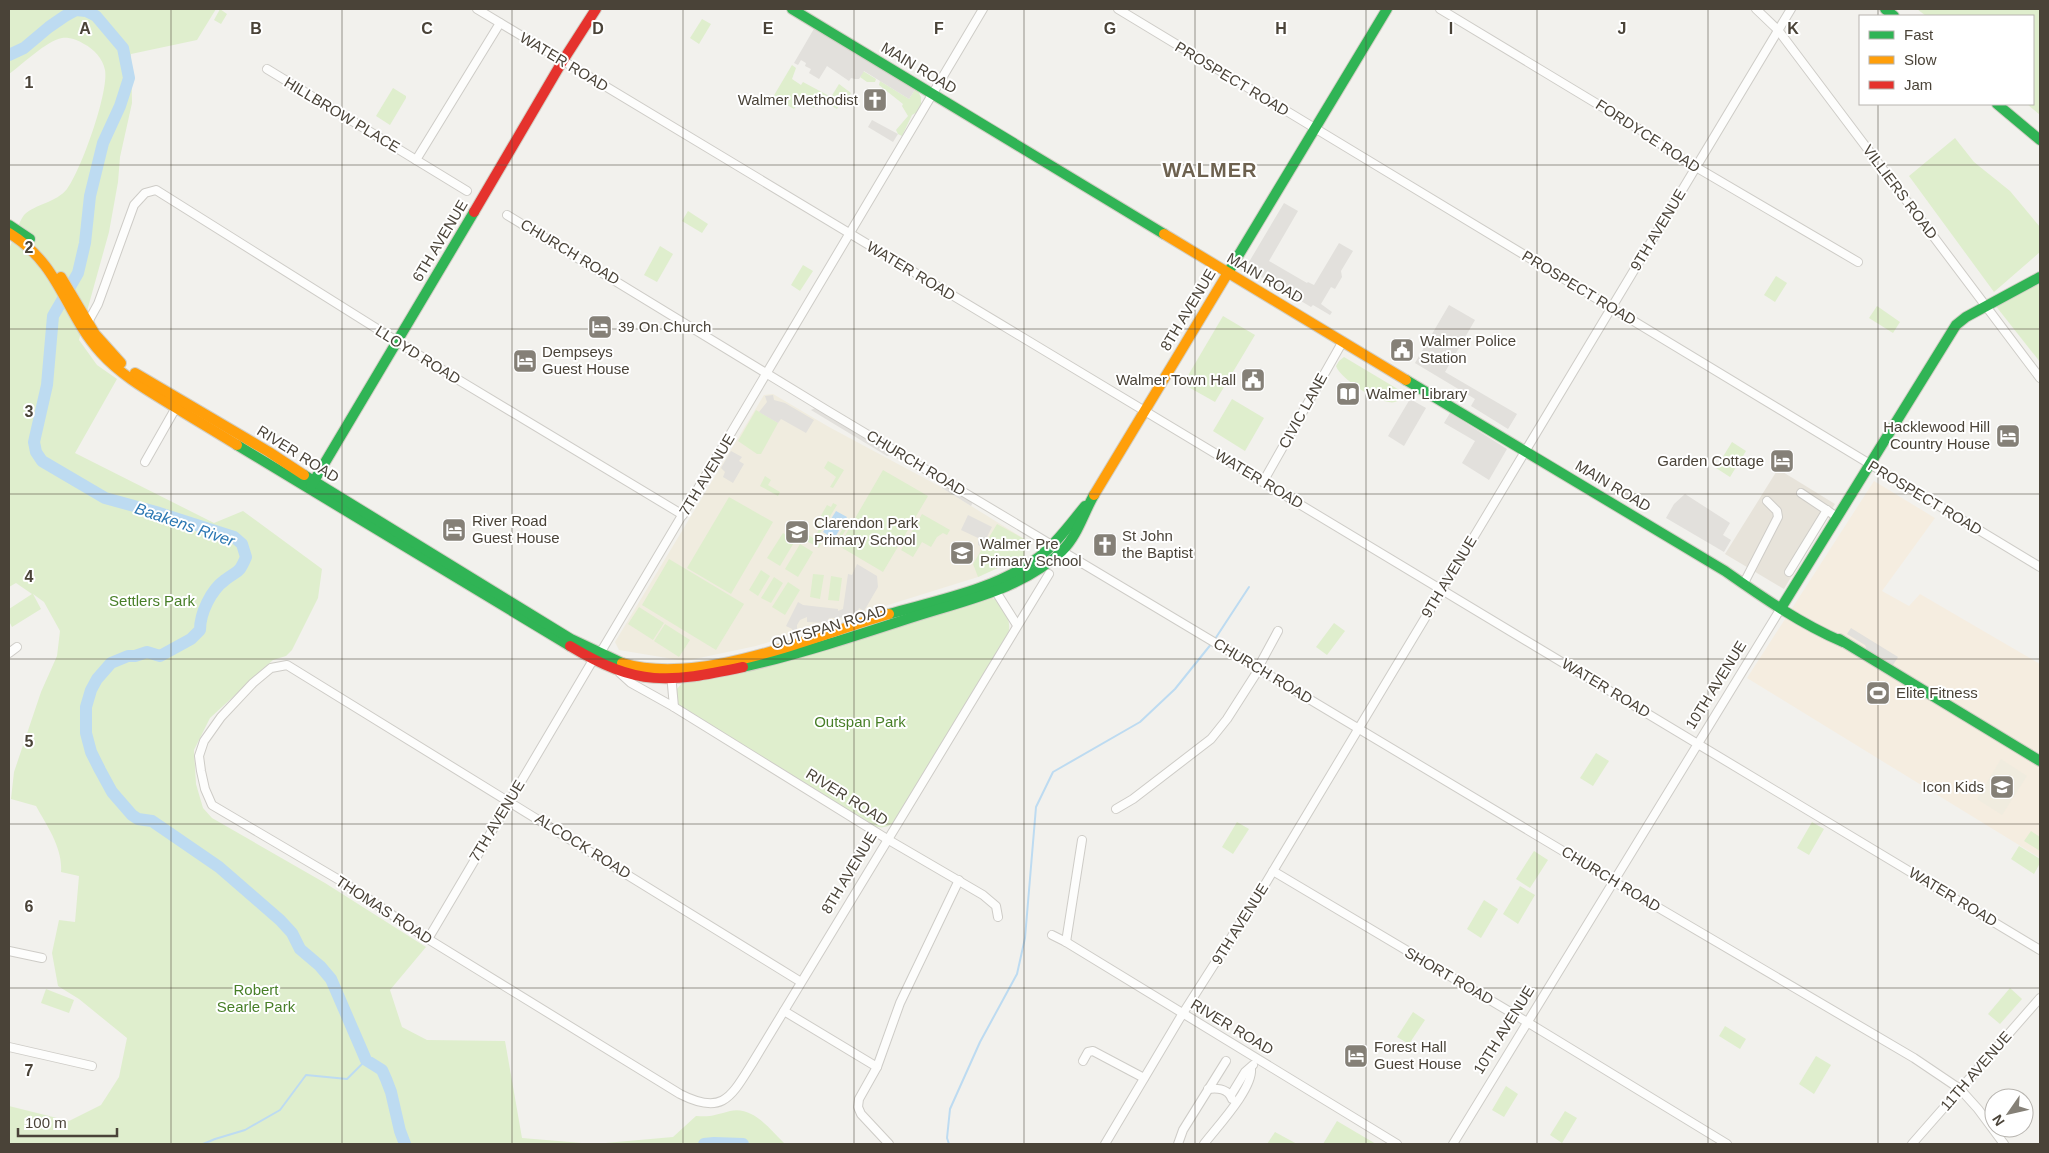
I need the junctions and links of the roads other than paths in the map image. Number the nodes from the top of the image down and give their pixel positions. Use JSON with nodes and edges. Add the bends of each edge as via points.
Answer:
{"nodes":[{"id":1,"x":477,"y":9,"type":"edge"},
{"id":2,"x":596,"y":9,"type":"edge"},
{"id":3,"x":792,"y":9,"type":"edge"},
{"id":4,"x":983,"y":9,"type":"edge"},
{"id":5,"x":1118,"y":9,"type":"edge"},
{"id":6,"x":1387,"y":9,"type":"edge"},
{"id":7,"x":1440,"y":9,"type":"edge"},
{"id":8,"x":1756,"y":9,"type":"edge"},
{"id":9,"x":1791,"y":9,"type":"edge"},
{"id":10,"x":500,"y":23,"type":"junction"},
{"id":11,"x":1778,"y":30,"type":"junction"},
{"id":12,"x":562,"y":62,"type":"junction"},
{"id":13,"x":267,"y":69,"type":"dead end"},
{"id":14,"x":932,"y":94,"type":"junction"},
{"id":15,"x":1998,"y":105,"type":"edge"},
{"id":16,"x":1315,"y":129,"type":"junction"},
{"id":17,"x":2040,"y":140,"type":"edge"},
{"id":18,"x":416,"y":160,"type":"junction"},
{"id":19,"x":1696,"y":167,"type":"junction"},
{"id":20,"x":467,"y":192,"type":"dead end"},
{"id":21,"x":507,"y":215,"type":"dead end"},
{"id":22,"x":9,"y":224,"type":"edge"},
{"id":23,"x":9,"y":233,"type":"edge"},
{"id":24,"x":849,"y":234,"type":"junction"},
{"id":25,"x":21,"y":236,"type":"junction"},
{"id":26,"x":1858,"y":262,"type":"dead end"},
{"id":27,"x":1227,"y":273,"type":"junction"},
{"id":28,"x":2040,"y":277,"type":"edge"},
{"id":29,"x":1986,"y":306,"type":"junction"},
{"id":30,"x":1612,"y":307,"type":"junction"},
{"id":31,"x":85,"y":322,"type":"junction"},
{"id":32,"x":1343,"y":341,"type":"junction"},
{"id":33,"x":398,"y":342,"type":"junction"},
{"id":34,"x":767,"y":372,"type":"junction"},
{"id":35,"x":2040,"y":378,"type":"edge"},
{"id":36,"x":178,"y":404,"type":"junction"},
{"id":37,"x":1144,"y":411,"type":"junction"},
{"id":38,"x":1525,"y":450,"type":"junction"},
{"id":39,"x":144,"y":462,"type":"dead end"},
{"id":40,"x":1869,"y":464,"type":"junction"},
{"id":41,"x":1264,"y":482,"type":"junction"},
{"id":42,"x":312,"y":485,"type":"junction"},
{"id":43,"x":1801,"y":492,"type":"dead end"},
{"id":44,"x":1092,"y":498,"type":"junction"},
{"id":45,"x":1768,"y":501,"type":"dead end"},
{"id":46,"x":1827,"y":510,"type":"junction"},
{"id":47,"x":683,"y":515,"type":"junction"},
{"id":48,"x":1837,"y":517,"type":"junction"},
{"id":49,"x":1052,"y":544,"type":"junction"},
{"id":50,"x":1062,"y":550,"type":"junction"},
{"id":51,"x":2040,"y":567,"type":"edge"},
{"id":52,"x":1725,"y":571,"type":"junction"},
{"id":53,"x":1789,"y":572,"type":"dead end"},
{"id":54,"x":1049,"y":574,"type":"dead end"},
{"id":55,"x":1745,"y":580,"type":"junction"},
{"id":56,"x":992,"y":585,"type":"junction"},
{"id":57,"x":1442,"y":590,"type":"junction"},
{"id":58,"x":1783,"y":606,"type":"junction"},
{"id":59,"x":1017,"y":625,"type":"junction"},
{"id":60,"x":1278,"y":631,"type":"dead end"},
{"id":61,"x":17,"y":647,"type":"dead end"},
{"id":62,"x":9,"y":653,"type":"edge"},
{"id":63,"x":596,"y":658,"type":"junction"},
{"id":64,"x":287,"y":665,"type":"joint"},
{"id":65,"x":1258,"y":668,"type":"junction"},
{"id":66,"x":620,"y":672,"type":"junction"},
{"id":67,"x":671,"y":675,"type":"junction"},
{"id":68,"x":674,"y":707,"type":"junction"},
{"id":69,"x":1358,"y":728,"type":"junction"},
{"id":70,"x":1698,"y":744,"type":"junction"},
{"id":71,"x":2040,"y":761,"type":"edge"},
{"id":72,"x":509,"y":800,"type":"junction"},
{"id":73,"x":1116,"y":809,"type":"dead end"},
{"id":74,"x":894,"y":828,"type":"junction"},
{"id":75,"x":872,"y":829,"type":"junction"},
{"id":76,"x":887,"y":839,"type":"junction"},
{"id":77,"x":1082,"y":840,"type":"dead end"},
{"id":78,"x":1273,"y":871,"type":"junction"},
{"id":79,"x":959,"y":880,"type":"junction"},
{"id":80,"x":1613,"y":881,"type":"junction"},
{"id":81,"x":998,"y":917,"type":"dead end"},
{"id":82,"x":1052,"y":935,"type":"dead end"},
{"id":83,"x":428,"y":939,"type":"junction"},
{"id":84,"x":1066,"y":942,"type":"junction"},
{"id":85,"x":2040,"y":950,"type":"edge"},
{"id":86,"x":9,"y":951,"type":"edge"},
{"id":87,"x":42,"y":958,"type":"dead end"},
{"id":88,"x":801,"y":982,"type":"junction"},
{"id":89,"x":2040,"y":998,"type":"edge"},
{"id":90,"x":784,"y":1011,"type":"junction"},
{"id":91,"x":1183,"y":1014,"type":"junction"},
{"id":92,"x":1527,"y":1022,"type":"junction"},
{"id":93,"x":9,"y":1046,"type":"edge"},
{"id":94,"x":1256,"y":1059,"type":"junction"},
{"id":95,"x":1083,"y":1061,"type":"dead end"},
{"id":96,"x":1226,"y":1062,"type":"dead end"},
{"id":97,"x":92,"y":1066,"type":"dead end"},
{"id":98,"x":877,"y":1067,"type":"junction"},
{"id":99,"x":1251,"y":1069,"type":"junction"},
{"id":100,"x":1144,"y":1078,"type":"junction"},
{"id":101,"x":1208,"y":1089,"type":"junction"},
{"id":102,"x":1960,"y":1090,"type":"junction"},
{"id":103,"x":1230,"y":1095,"type":"junction"},
{"id":104,"x":714,"y":1104,"type":"joint"},
{"id":105,"x":1234,"y":1105,"type":"junction"},
{"id":106,"x":889,"y":1144,"type":"edge"},
{"id":107,"x":1105,"y":1144,"type":"edge"},
{"id":108,"x":1178,"y":1144,"type":"edge"},
{"id":109,"x":1204,"y":1144,"type":"edge"},
{"id":110,"x":1397,"y":1144,"type":"edge"},
{"id":111,"x":1453,"y":1144,"type":"edge"},
{"id":112,"x":1727,"y":1144,"type":"edge"},
{"id":113,"x":1912,"y":1144,"type":"edge"},
{"id":114,"x":2004,"y":1144,"type":"edge"}],
"edges":[{"from":1,"to":10,"type":"street","name":"WATER ROAD"},
{"from":2,"to":12,"type":"main road","name":"6TH AVENUE"},
{"from":3,"to":14,"type":"main road","name":"MAIN ROAD"},
{"from":4,"to":14,"type":"street","name":"7TH AVENUE"},
{"from":5,"to":16,"type":"street","name":"PROSPECT ROAD"},
{"from":6,"to":16,"type":"main road","name":"8TH AVENUE"},
{"from":7,"to":19,"type":"street","name":"FORDYCE ROAD"},
{"from":8,"to":11,"type":"street","name":"VILLIERS ROAD"},
{"from":9,"to":11,"type":"street","name":"9TH AVENUE"},
{"from":10,"to":12,"type":"street","name":"WATER ROAD"},
{"from":10,"to":18,"type":"street","name":"HILLBROW PLACE"},
{"from":11,"to":19,"type":"street","name":"9TH AVENUE"},
{"from":11,"to":29,"type":"street","name":"VILLIERS ROAD"},
{"from":12,"to":24,"type":"street","name":"WATER ROAD"},
{"from":12,"to":33,"type":"main road","name":"6TH AVENUE"},
{"from":13,"to":18,"type":"street","name":"HILLBROW PLACE"},
{"from":14,"to":24,"type":"street","name":"7TH AVENUE"},
{"from":14,"to":27,"type":"main road","name":"MAIN ROAD"},
{"from":15,"to":17,"type":"main road"},
{"from":16,"to":27,"type":"main road","name":"8TH AVENUE"},
{"from":16,"to":30,"type":"street","name":"PROSPECT ROAD"},
{"from":18,"to":20,"type":"street","name":"HILLBROW PLACE"},
{"from":19,"to":26,"type":"street","name":"FORDYCE ROAD"},
{"from":19,"to":30,"type":"street","name":"9TH AVENUE"},
{"from":21,"to":34,"type":"street","name":"CHURCH ROAD"},
{"from":22,"to":25,"type":"main road"},
{"from":23,"to":25,"type":"main road"},
{"from":24,"to":34,"type":"street","name":"7TH AVENUE"},
{"from":24,"to":37,"type":"street","name":"WATER ROAD"},
{"from":25,"to":31,"type":"main road","name":"RIVER ROAD"},
{"from":27,"to":32,"type":"main road","name":"MAIN ROAD"},
{"from":27,"to":37,"type":"main road","name":"8TH AVENUE"},
{"from":28,"to":29,"type":"main road","name":"10TH AVENUE"},
{"from":29,"to":35,"type":"street","name":"VILLIERS ROAD"},
{"from":29,"to":40,"type":"main road","name":"10TH AVENUE","via":[[1956,325]]},
{"from":30,"to":38,"type":"street","name":"9TH AVENUE"},
{"from":30,"to":40,"type":"street","name":"PROSPECT ROAD"},
{"from":31,"to":33,"type":"street","name":"LLOYD ROAD","via":[[98,304],[134,205],[145,193],[156,190]]},
{"from":31,"to":36,"type":"main road","name":"RIVER ROAD","via":[[91,341],[106,359],[120,371]]},
{"from":32,"to":38,"type":"main road","name":"MAIN ROAD"},
{"from":32,"to":41,"type":"street","name":"CIVIC LANE"},
{"from":33,"to":42,"type":"main road","name":"6TH AVENUE"},
{"from":33,"to":47,"type":"street","name":"LLOYD ROAD"},
{"from":34,"to":47,"type":"street","name":"7TH AVENUE"},
{"from":34,"to":49,"type":"street","name":"CHURCH ROAD"},
{"from":36,"to":39,"type":"street"},
{"from":36,"to":42,"type":"main road","name":"RIVER ROAD"},
{"from":37,"to":41,"type":"street","name":"WATER ROAD"},
{"from":37,"to":44,"type":"main road","name":"8TH AVENUE"},
{"from":38,"to":52,"type":"main road","name":"MAIN ROAD"},
{"from":38,"to":57,"type":"street","name":"9TH AVENUE"},
{"from":40,"to":48,"type":"main road","name":"10TH AVENUE"},
{"from":40,"to":51,"type":"street","name":"PROSPECT ROAD"},
{"from":41,"to":57,"type":"street","name":"WATER ROAD"},
{"from":42,"to":63,"type":"main road","name":"RIVER ROAD"},
{"from":43,"to":46,"type":"street"},
{"from":44,"to":49,"type":"main road","name":"8TH AVENUE"},
{"from":44,"to":50,"type":"main road","name":"8TH AVENUE"},
{"from":45,"to":55,"type":"street","via":[[1778,517]]},
{"from":46,"to":48,"type":"street"},
{"from":46,"to":53,"type":"street"},
{"from":47,"to":63,"type":"street","name":"7TH AVENUE"},
{"from":48,"to":58,"type":"main road","name":"10TH AVENUE"},
{"from":49,"to":50,"type":"street","name":"CHURCH ROAD"},
{"from":49,"to":56,"type":"main road","name":"OUTSPAN ROAD","via":[[1032,562]]},
{"from":50,"to":56,"type":"main road","name":"OUTSPAN ROAD","via":[[1036,570]]},
{"from":50,"to":65,"type":"street","name":"CHURCH ROAD"},
{"from":52,"to":55,"type":"main road","name":"MAIN ROAD"},
{"from":52,"to":58,"type":"main road","name":"MAIN ROAD"},
{"from":54,"to":59,"type":"street","name":"8TH AVENUE"},
{"from":55,"to":58,"type":"main road","name":"MAIN ROAD"},
{"from":56,"to":59,"type":"street"},
{"from":56,"to":67,"type":"main road","name":"OUTSPAN ROAD","via":[[785,657],[734,669]]},
{"from":57,"to":69,"type":"street","name":"9TH AVENUE"},
{"from":57,"to":70,"type":"street","name":"WATER ROAD"},
{"from":58,"to":70,"type":"street","name":"10TH AVENUE"},
{"from":58,"to":71,"type":"main road","name":"MAIN ROAD"},
{"from":59,"to":74,"type":"street","name":"8TH AVENUE"},
{"from":60,"to":65,"type":"street"},
{"from":61,"to":62,"type":"street"},
{"from":63,"to":66,"type":"main road","name":"OUTSPAN ROAD"},
{"from":63,"to":67,"type":"main road","name":"OUTSPAN ROAD"},
{"from":63,"to":72,"type":"street","name":"7TH AVENUE"},
{"from":64,"to":72,"type":"street","name":"ALCOCK ROAD"},
{"from":64,"to":83,"type":"street","name":"THOMAS ROAD","via":[[274,666],[253,683],[221,717],[204,741],[199,756],[203,785],[211,803],[346,884]]},
{"from":65,"to":69,"type":"street","name":"CHURCH ROAD"},
{"from":65,"to":73,"type":"street","via":[[1211,740]]},
{"from":66,"to":67,"type":"main road","name":"OUTSPAN ROAD","via":[[650,679]]},
{"from":66,"to":68,"type":"street","name":"RIVER ROAD","via":[[628,681]]},
{"from":67,"to":68,"type":"street"},
{"from":68,"to":75,"type":"street","name":"RIVER ROAD"},
{"from":69,"to":78,"type":"street","name":"9TH AVENUE"},
{"from":69,"to":80,"type":"street","name":"CHURCH ROAD"},
{"from":70,"to":80,"type":"street","name":"10TH AVENUE"},
{"from":70,"to":85,"type":"street","name":"WATER ROAD"},
{"from":72,"to":83,"type":"street","name":"7TH AVENUE"},
{"from":72,"to":88,"type":"street","name":"ALCOCK ROAD"},
{"from":74,"to":75,"type":"street"},
{"from":74,"to":76,"type":"street","name":"8TH AVENUE"},
{"from":75,"to":76,"type":"street","name":"RIVER ROAD"},
{"from":76,"to":79,"type":"street","name":"RIVER ROAD"},
{"from":76,"to":88,"type":"street","name":"8TH AVENUE"},
{"from":77,"to":84,"type":"street"},
{"from":78,"to":91,"type":"street","name":"9TH AVENUE"},
{"from":78,"to":92,"type":"street","name":"SHORT ROAD"},
{"from":79,"to":81,"type":"street","name":"RIVER ROAD","via":[[992,901]]},
{"from":79,"to":98,"type":"street","via":[[900,1003]]},
{"from":80,"to":92,"type":"street","name":"10TH AVENUE"},
{"from":80,"to":102,"type":"street","name":"CHURCH ROAD","via":[[1914,1058]]},
{"from":82,"to":84,"type":"street","name":"RIVER ROAD"},
{"from":83,"to":104,"type":"street","name":"THOMAS ROAD","via":[[680,1094],[701,1103]]},
{"from":84,"to":91,"type":"street","name":"RIVER ROAD"},
{"from":86,"to":87,"type":"street"},
{"from":88,"to":90,"type":"street","name":"8TH AVENUE"},
{"from":89,"to":102,"type":"street","name":"11TH AVENUE"},
{"from":90,"to":98,"type":"street"},
{"from":90,"to":104,"type":"street","name":"8TH AVENUE","via":[[734,1092]]},
{"from":91,"to":94,"type":"street","name":"RIVER ROAD"},
{"from":91,"to":100,"type":"street","name":"9TH AVENUE"},
{"from":92,"to":111,"type":"street","name":"10TH AVENUE"},
{"from":92,"to":112,"type":"street","name":"SHORT ROAD"},
{"from":93,"to":97,"type":"street"},
{"from":94,"to":99,"type":"street"},
{"from":94,"to":110,"type":"street","name":"RIVER ROAD"},
{"from":95,"to":100,"type":"street","via":[[1088,1052],[1093,1051]]},
{"from":96,"to":101,"type":"street"},
{"from":98,"to":106,"type":"street","via":[[859,1099],[858,1107]]},
{"from":99,"to":103,"type":"street","via":[[1245,1072]]},
{"from":99,"to":105,"type":"street","via":[[1252,1075]]},
{"from":100,"to":107,"type":"street","name":"9TH AVENUE"},
{"from":101,"to":103,"type":"street","via":[[1219,1088]]},
{"from":101,"to":108,"type":"street"},
{"from":102,"to":113,"type":"street","name":"11TH AVENUE"},
{"from":102,"to":114,"type":"street","name":"CHURCH ROAD"},
{"from":103,"to":105,"type":"street"},
{"from":105,"to":109,"type":"street"}]}
